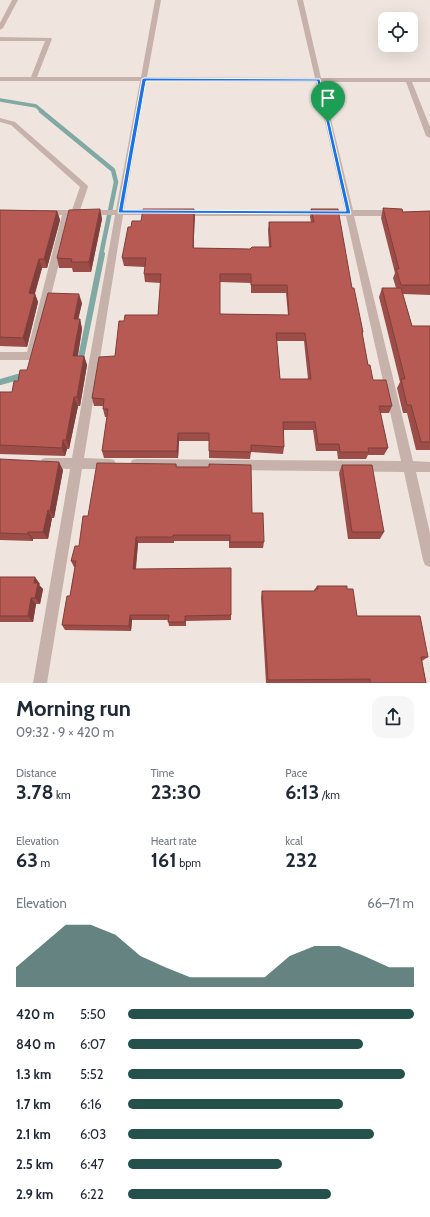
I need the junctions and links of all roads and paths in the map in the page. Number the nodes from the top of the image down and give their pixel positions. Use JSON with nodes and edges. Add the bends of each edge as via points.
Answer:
{"nodes":[{"id":1,"x":15,"y":0,"type":"edge"},
{"id":2,"x":158,"y":0,"type":"edge"},
{"id":3,"x":300,"y":0,"type":"edge"},
{"id":4,"x":0,"y":28,"type":"edge"},
{"id":5,"x":0,"y":39,"type":"edge"},
{"id":6,"x":0,"y":79,"type":"edge"},
{"id":7,"x":33,"y":79,"type":"junction"},
{"id":8,"x":144,"y":79,"type":"junction"},
{"id":9,"x":319,"y":80,"type":"junction"},
{"id":10,"x":408,"y":80,"type":"junction"},
{"id":11,"x":430,"y":80,"type":"edge"},
{"id":12,"x":0,"y":120,"type":"edge"},
{"id":13,"x":430,"y":136,"type":"edge"},
{"id":14,"x":114,"y":212,"type":"junction"},
{"id":15,"x":37,"y":213,"type":"edge"},
{"id":16,"x":71,"y":213,"type":"junction"},
{"id":17,"x":350,"y":213,"type":"junction"},
{"id":18,"x":402,"y":214,"type":"edge"},
{"id":19,"x":0,"y":356,"type":"edge"},
{"id":20,"x":38,"y":462,"type":"edge"},
{"id":21,"x":76,"y":464,"type":"junction"},
{"id":22,"x":430,"y":467,"type":"edge"},
{"id":23,"x":408,"y":468,"type":"junction"},
{"id":24,"x":430,"y":560,"type":"edge"},
{"id":25,"x":40,"y":683,"type":"edge"}],
"edges":[{"from":1,"to":4,"type":"street"},
{"from":2,"to":8,"type":"street"},
{"from":3,"to":9,"type":"street"},
{"from":5,"to":7,"type":"street","via":[[49,39]]},
{"from":6,"to":7,"type":"street"},
{"from":7,"to":8,"type":"street"},
{"from":8,"to":9,"type":"street"},
{"from":8,"to":14,"type":"street"},
{"from":9,"to":10,"type":"street"},
{"from":9,"to":17,"type":"street"},
{"from":10,"to":11,"type":"street"},
{"from":10,"to":13,"type":"street"},
{"from":12,"to":16,"type":"street","via":[[13,123],[84,187]]},
{"from":14,"to":16,"type":"street"},
{"from":14,"to":17,"type":"street"},
{"from":14,"to":21,"type":"street"},
{"from":15,"to":16,"type":"street"},
{"from":16,"to":19,"type":"street","via":[[31,356]]},
{"from":17,"to":18,"type":"street"},
{"from":17,"to":23,"type":"street"},
{"from":20,"to":21,"type":"street"},
{"from":21,"to":23,"type":"street"},
{"from":21,"to":25,"type":"street"},
{"from":22,"to":23,"type":"street"},
{"from":23,"to":24,"type":"street"}]}
